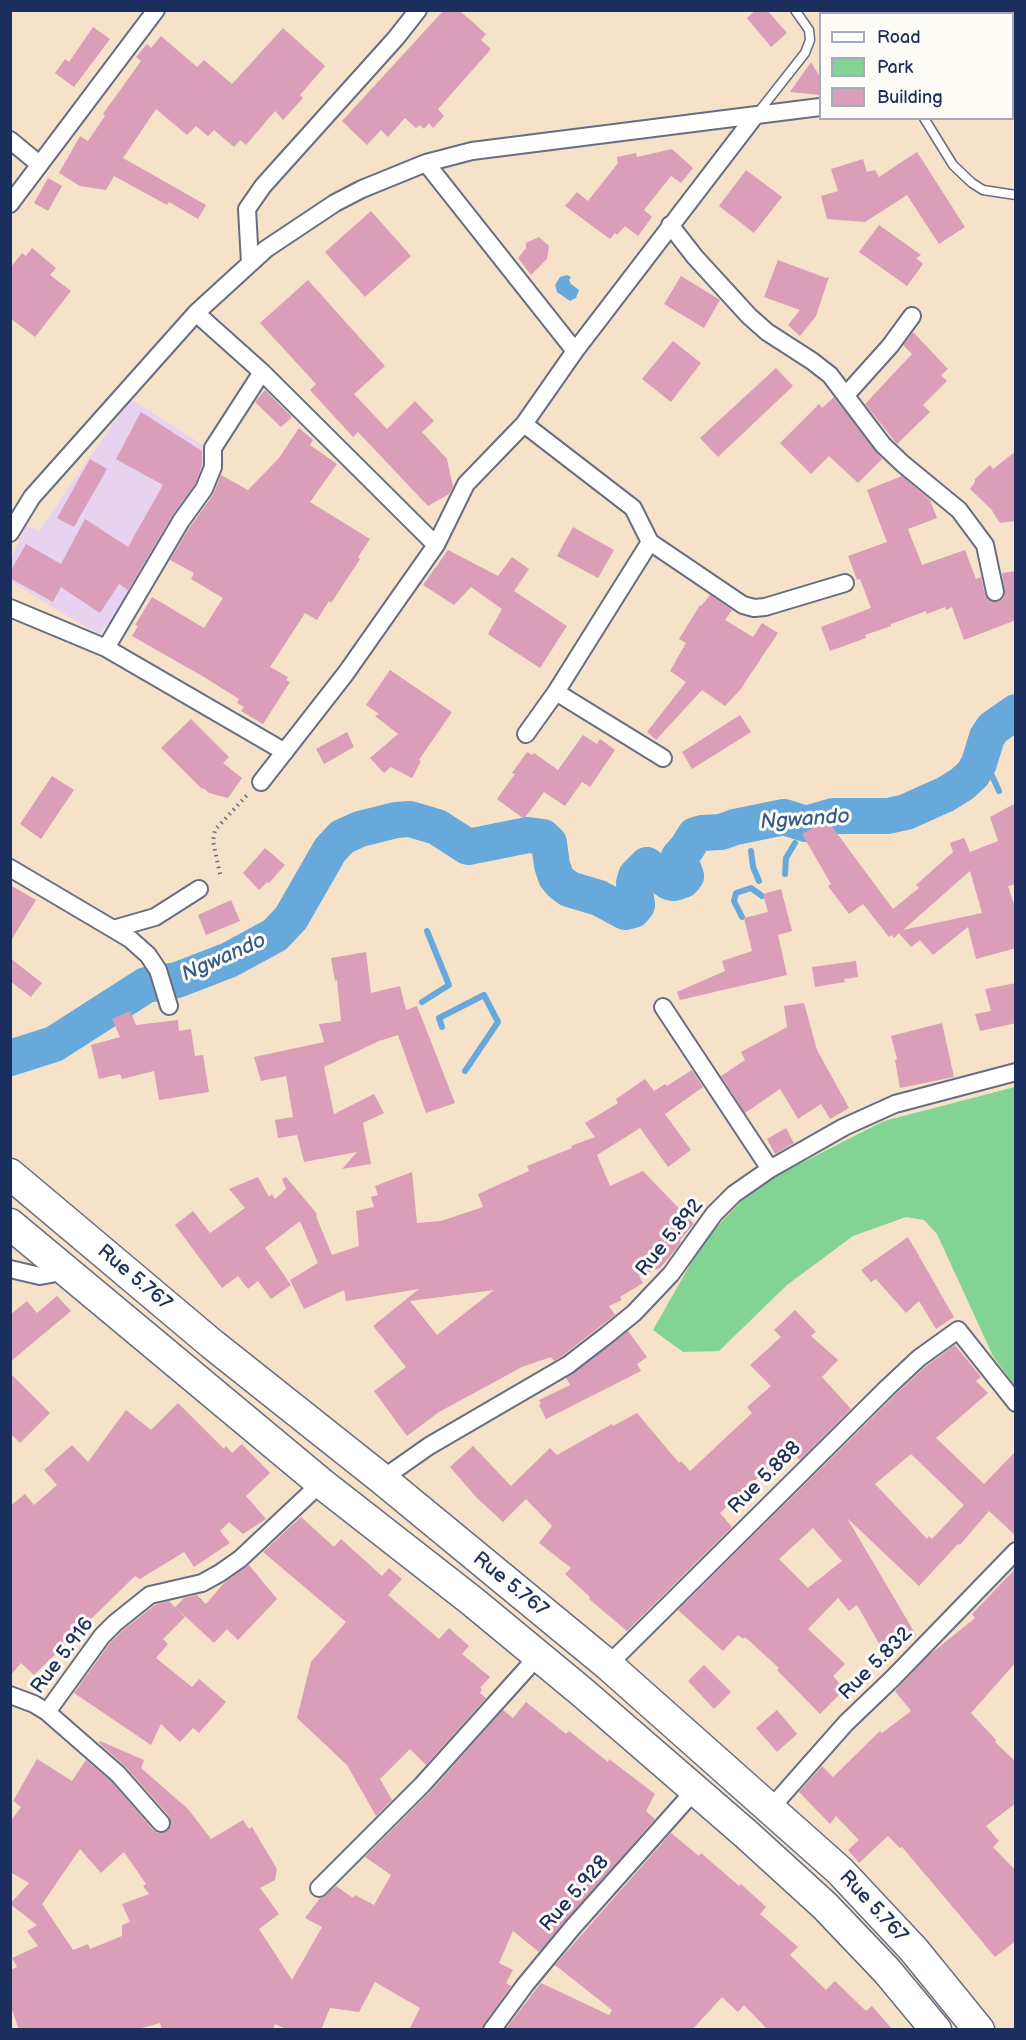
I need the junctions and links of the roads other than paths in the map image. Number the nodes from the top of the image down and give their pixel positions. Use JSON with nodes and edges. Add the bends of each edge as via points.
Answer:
{"nodes":[{"id":1,"x":156,"y":10,"type":"edge"},
{"id":2,"x":418,"y":10,"type":"edge"},
{"id":3,"x":795,"y":10,"type":"edge"},
{"id":4,"x":819,"y":107,"type":"edge"},
{"id":5,"x":755,"y":117,"type":"junction"},
{"id":6,"x":925,"y":120,"type":"edge"},
{"id":7,"x":10,"y":140,"type":"edge"},
{"id":8,"x":39,"y":164,"type":"junction"},
{"id":9,"x":426,"y":164,"type":"junction"},
{"id":10,"x":1016,"y":195,"type":"edge"},
{"id":11,"x":10,"y":204,"type":"edge"},
{"id":12,"x":670,"y":225,"type":"junction"},
{"id":13,"x":250,"y":262,"type":"junction"},
{"id":14,"x":196,"y":313,"type":"junction"},
{"id":15,"x":912,"y":316,"type":"dead end"},
{"id":16,"x":575,"y":351,"type":"junction"},
{"id":17,"x":262,"y":372,"type":"junction"},
{"id":18,"x":846,"y":395,"type":"junction"},
{"id":19,"x":524,"y":424,"type":"junction"},
{"id":20,"x":10,"y":533,"type":"edge"},
{"id":21,"x":650,"y":542,"type":"junction"},
{"id":22,"x":436,"y":545,"type":"junction"},
{"id":23,"x":845,"y":583,"type":"dead end"},
{"id":24,"x":995,"y":592,"type":"dead end"},
{"id":25,"x":10,"y":608,"type":"edge"},
{"id":26,"x":106,"y":648,"type":"junction"},
{"id":27,"x":556,"y":692,"type":"junction"},
{"id":28,"x":526,"y":734,"type":"dead end"},
{"id":29,"x":285,"y":752,"type":"junction"},
{"id":30,"x":663,"y":758,"type":"dead end"},
{"id":31,"x":261,"y":782,"type":"road end"},
{"id":32,"x":10,"y":868,"type":"edge"},
{"id":33,"x":199,"y":889,"type":"dead end"},
{"id":34,"x":113,"y":929,"type":"junction"},
{"id":35,"x":169,"y":1006,"type":"dead end"},
{"id":36,"x":663,"y":1007,"type":"dead end"},
{"id":37,"x":1016,"y":1072,"type":"edge"},
{"id":38,"x":770,"y":1169,"type":"junction"},
{"id":39,"x":10,"y":1174,"type":"edge"},
{"id":40,"x":10,"y":1224,"type":"edge"},
{"id":41,"x":62,"y":1268,"type":"junction"},
{"id":42,"x":10,"y":1269,"type":"edge"},
{"id":43,"x":1016,"y":1403,"type":"edge"},
{"id":44,"x":382,"y":1479,"type":"junction"},
{"id":45,"x":321,"y":1483,"type":"junction"},
{"id":46,"x":1016,"y":1551,"type":"edge"},
{"id":47,"x":538,"y":1656,"type":"junction"},
{"id":48,"x":608,"y":1665,"type":"junction"},
{"id":49,"x":10,"y":1695,"type":"edge"},
{"id":50,"x":47,"y":1712,"type":"junction"},
{"id":51,"x":695,"y":1790,"type":"junction"},
{"id":52,"x":770,"y":1809,"type":"junction"},
{"id":53,"x":161,"y":1823,"type":"dead end"},
{"id":54,"x":319,"y":1888,"type":"dead end"},
{"id":55,"x":492,"y":2030,"type":"edge"},
{"id":56,"x":936,"y":2030,"type":"edge"},
{"id":57,"x":979,"y":2030,"type":"edge"}],
"edges":[{"from":1,"to":8,"type":"street"},
{"from":2,"to":13,"type":"street","via":[[247,209]]},
{"from":3,"to":5,"type":"lane","via":[[809,30],[810,40],[805,53]]},
{"from":4,"to":5,"type":"street"},
{"from":5,"to":9,"type":"street","via":[[472,151]]},
{"from":5,"to":12,"type":"street"},
{"from":6,"to":10,"type":"lane","via":[[953,165],[972,183],[983,190]]},
{"from":7,"to":8,"type":"street"},
{"from":8,"to":11,"type":"street"},
{"from":9,"to":13,"type":"street","via":[[335,203]]},
{"from":9,"to":16,"type":"street"},
{"from":12,"to":16,"type":"street"},
{"from":12,"to":18,"type":"street","via":[[749,316],[813,361]]},
{"from":13,"to":14,"type":"street"},
{"from":14,"to":17,"type":"street"},
{"from":14,"to":20,"type":"street","via":[[32,497]]},
{"from":15,"to":18,"type":"street"},
{"from":16,"to":19,"type":"street"},
{"from":17,"to":22,"type":"street"},
{"from":17,"to":26,"type":"street","via":[[213,448],[213,467],[204,489]]},
{"from":18,"to":24,"type":"street","via":[[883,445],[958,510],[985,545]]},
{"from":19,"to":21,"type":"street","via":[[633,508]]},
{"from":19,"to":22,"type":"street","via":[[466,484]]},
{"from":21,"to":23,"type":"street","via":[[743,605],[754,608]]},
{"from":21,"to":27,"type":"street"},
{"from":22,"to":29,"type":"street"},
{"from":25,"to":26,"type":"street"},
{"from":26,"to":29,"type":"street"},
{"from":27,"to":28,"type":"street"},
{"from":27,"to":30,"type":"street"},
{"from":29,"to":31,"type":"street"},
{"from":32,"to":34,"type":"street"},
{"from":33,"to":34,"type":"street","via":[[155,917]]},
{"from":34,"to":35,"type":"street","via":[[148,955],[158,969]]},
{"from":36,"to":38,"type":"street"},
{"from":37,"to":38,"type":"street","name":"Rue 5.892","via":[[895,1104],[844,1127]]},
{"from":38,"to":44,"type":"street","name":"Rue 5.892","via":[[734,1194],[714,1214],[671,1274],[607,1335],[568,1365],[429,1446]]},
{"from":39,"to":44,"type":"highway","name":"Rue 5.767","via":[[212,1344]]},
{"from":40,"to":41,"type":"highway"},
{"from":41,"to":42,"type":"street","via":[[40,1276]]},
{"from":41,"to":45,"type":"highway"},
{"from":43,"to":48,"type":"street","name":"Rue 5.888","via":[[958,1329],[888,1387]]},
{"from":44,"to":48,"type":"highway","name":"Rue 5.767"},
{"from":45,"to":47,"type":"highway"},
{"from":45,"to":50,"type":"street","name":"Rue 5.916","via":[[220,1573],[202,1583],[150,1595],[115,1623]]},
{"from":46,"to":52,"type":"street","name":"Rue 5.832","via":[[846,1723]]},
{"from":47,"to":51,"type":"highway"},
{"from":47,"to":54,"type":"street","via":[[422,1785]]},
{"from":48,"to":52,"type":"highway","name":"Rue 5.767"},
{"from":49,"to":50,"type":"street","name":"Rue 5.916"},
{"from":50,"to":53,"type":"street","via":[[118,1774]]},
{"from":51,"to":55,"type":"street","name":"Rue 5.928","via":[[573,1927]]},
{"from":51,"to":56,"type":"highway","via":[[825,1906]]},
{"from":52,"to":57,"type":"highway","name":"Rue 5.767","via":[[840,1871],[914,1950]]}]}
